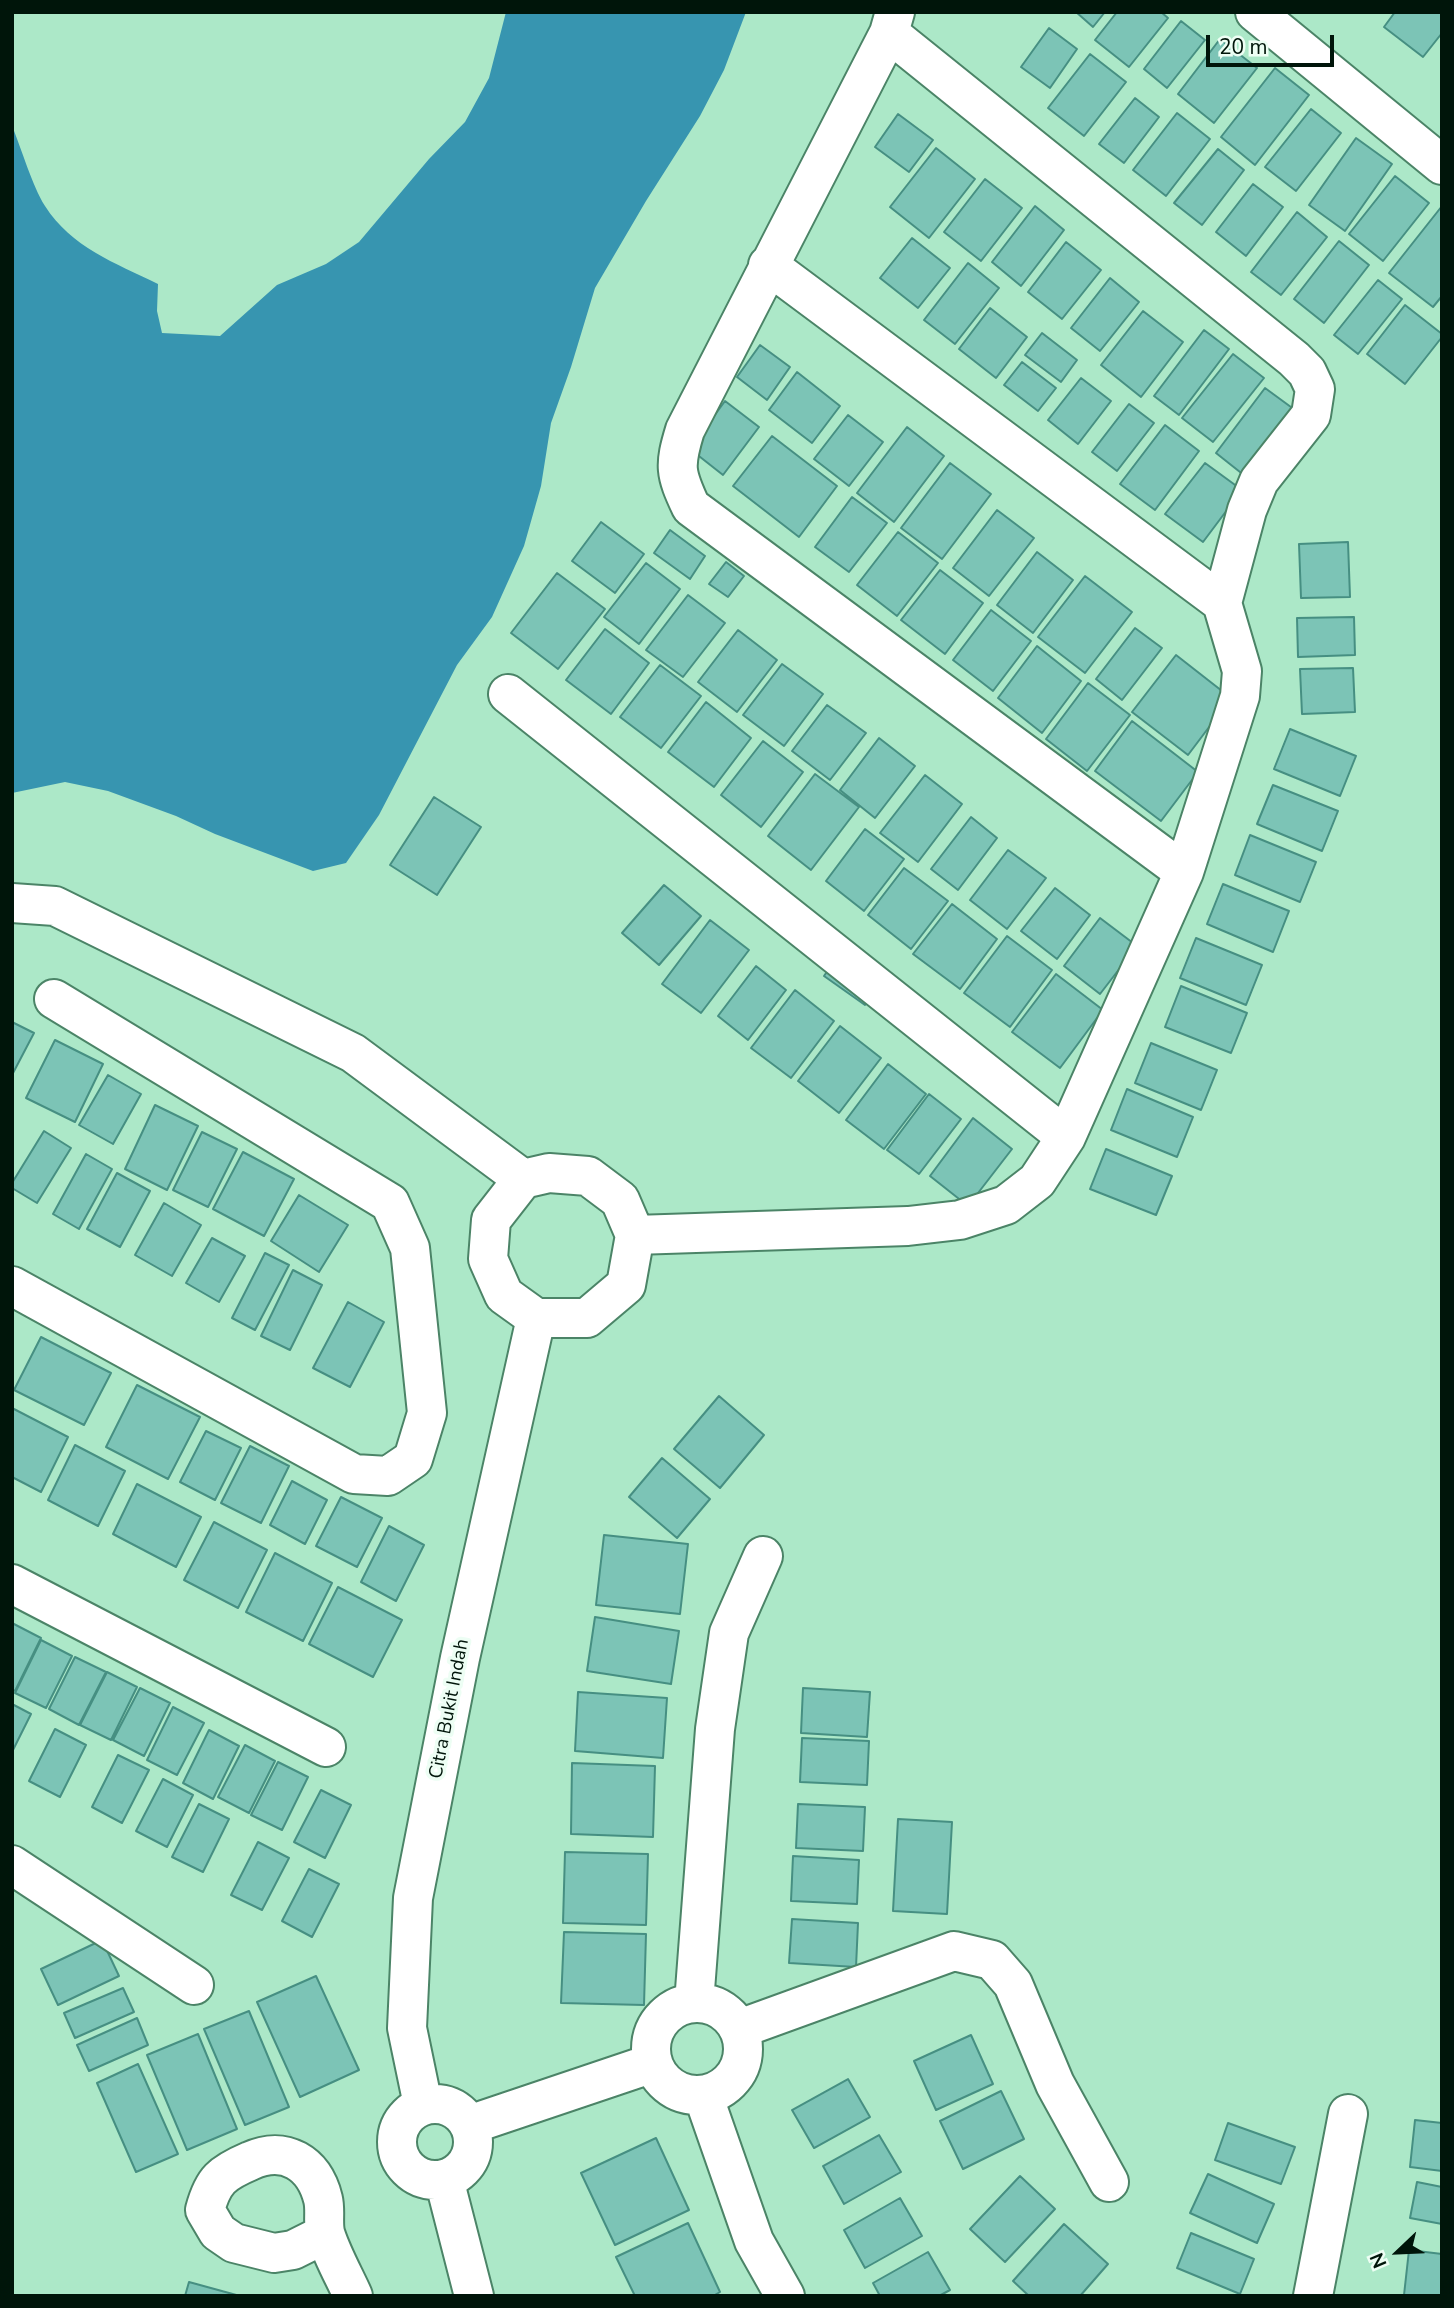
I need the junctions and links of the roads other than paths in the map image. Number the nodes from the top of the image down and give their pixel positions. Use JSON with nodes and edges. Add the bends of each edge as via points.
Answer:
{"nodes":[{"id":1,"x":1255,"y":12,"type":"edge"},
{"id":2,"x":892,"y":23,"type":"edge"},
{"id":3,"x":1442,"y":164,"type":"edge"},
{"id":4,"x":768,"y":265,"type":"junction"},
{"id":5,"x":1222,"y":603,"type":"junction"},
{"id":6,"x":508,"y":694,"type":"dead end"},
{"id":7,"x":1184,"y":872,"type":"junction"},
{"id":8,"x":12,"y":903,"type":"edge"},
{"id":9,"x":54,"y":999,"type":"dead end"},
{"id":10,"x":1066,"y":1137,"type":"junction"},
{"id":11,"x":523,"y":1179,"type":"junction"},
{"id":12,"x":635,"y":1235,"type":"junction"},
{"id":13,"x":12,"y":1286,"type":"edge"},
{"id":14,"x":536,"y":1318,"type":"junction"},
{"id":15,"x":763,"y":1556,"type":"dead end"},
{"id":16,"x":12,"y":1584,"type":"edge"},
{"id":17,"x":326,"y":1746,"type":"dead end"},
{"id":18,"x":12,"y":1865,"type":"edge"},
{"id":19,"x":194,"y":1985,"type":"dead end"},
{"id":20,"x":694,"y":2003,"type":"junction"},
{"id":21,"x":738,"y":2029,"type":"junction"},
{"id":22,"x":653,"y":2063,"type":"junction"},
{"id":23,"x":703,"y":2095,"type":"junction"},
{"id":24,"x":423,"y":2105,"type":"junction"},
{"id":25,"x":1348,"y":2114,"type":"dead end"},
{"id":26,"x":469,"y":2125,"type":"junction"},
{"id":27,"x":444,"y":2179,"type":"junction"},
{"id":28,"x":1110,"y":2182,"type":"dead end"},
{"id":29,"x":325,"y":2234,"type":"dead end"},
{"id":30,"x":353,"y":2296,"type":"edge"},
{"id":31,"x":474,"y":2296,"type":"edge"},
{"id":32,"x":785,"y":2296,"type":"edge"},
{"id":33,"x":1313,"y":2296,"type":"edge"}],
"edges":[{"from":1,"to":3,"type":"street"},
{"from":2,"to":4,"type":"street"},
{"from":2,"to":5,"type":"street","via":[[1307,372],[1315,389],[1311,415],[1259,481]]},
{"from":4,"to":5,"type":"street"},
{"from":4,"to":7,"type":"street","via":[[682,439],[678,470],[691,507]]},
{"from":5,"to":7,"type":"street","via":[[1242,671],[1240,696]]},
{"from":6,"to":10,"type":"street"},
{"from":7,"to":10,"type":"street"},
{"from":8,"to":11,"type":"street","via":[[55,906],[353,1052]]},
{"from":9,"to":13,"type":"street","via":[[390,1203],[411,1248],[427,1413],[413,1459],[388,1476],[354,1474]]},
{"from":10,"to":12,"type":"street","via":[[1037,1181],[1006,1205],[960,1220],[908,1226]]},
{"from":11,"to":12,"type":"street","via":[[549,1173],[588,1176],[620,1200]]},
{"from":11,"to":14,"type":"street","via":[[491,1220],[488,1259],[505,1295]]},
{"from":12,"to":14,"type":"street","via":[[626,1285],[587,1318]]},
{"from":14,"to":24,"type":"street","name":"Citra Bukit Indah","via":[[465,1633],[414,1898],[407,2028]]},
{"from":15,"to":20,"type":"street","via":[[729,1633],[715,1729]]},
{"from":16,"to":17,"type":"street"},
{"from":18,"to":19,"type":"street"},
{"from":20,"to":21,"type":"street","via":[[712,2005],[728,2014]]},
{"from":20,"to":22,"type":"street","via":[[664,2016],[655,2029]]},
{"from":21,"to":23,"type":"street","via":[[743,2042],[738,2071],[723,2087]]},
{"from":21,"to":28,"type":"street","via":[[954,1951],[992,1960],[1013,1984],[1055,2084]]},
{"from":22,"to":23,"type":"street","via":[[672,2088]]},
{"from":22,"to":26,"type":"street"},
{"from":23,"to":32,"type":"street","via":[[754,2241]]},
{"from":24,"to":26,"type":"street","via":[[454,2109]]},
{"from":24,"to":27,"type":"street","via":[[398,2127],[396,2145],[412,2173],[428,2180]]},
{"from":25,"to":33,"type":"street"},
{"from":26,"to":27,"type":"street","via":[[472,2135],[464,2168]]},
{"from":27,"to":31,"type":"street"},
{"from":29,"to":30,"type":"street"}]}
